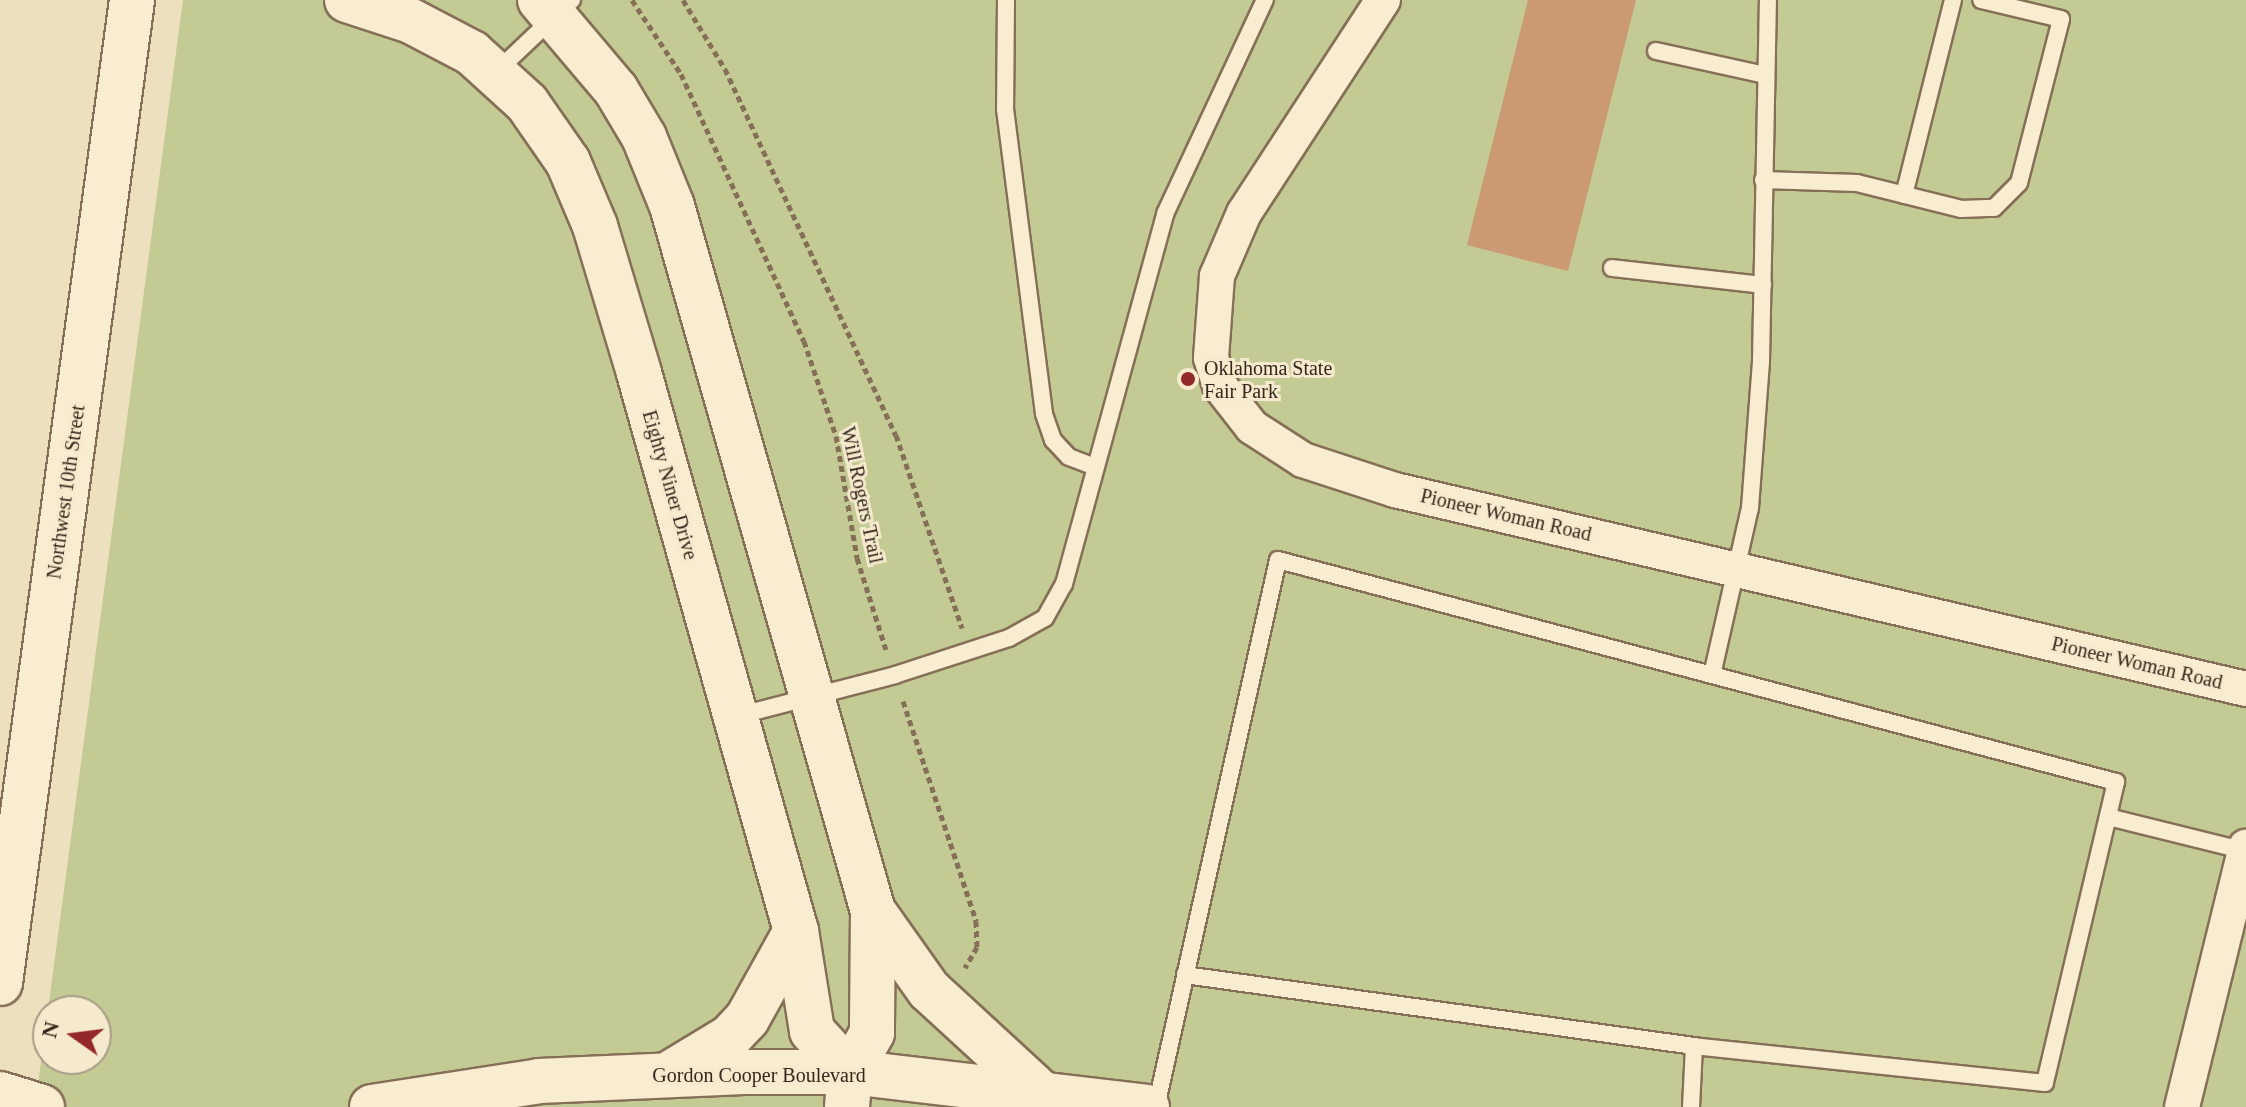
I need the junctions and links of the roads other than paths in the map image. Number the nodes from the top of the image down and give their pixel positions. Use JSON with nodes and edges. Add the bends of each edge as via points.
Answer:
{"nodes":[{"id":1,"x":132,"y":0,"type":"edge"},
{"id":2,"x":347,"y":0,"type":"edge"},
{"id":3,"x":1006,"y":0,"type":"edge"},
{"id":4,"x":1265,"y":0,"type":"edge"},
{"id":5,"x":1383,"y":0,"type":"edge"},
{"id":6,"x":1768,"y":0,"type":"edge"},
{"id":7,"x":1953,"y":0,"type":"edge"},
{"id":8,"x":1981,"y":0,"type":"edge"},
{"id":9,"x":556,"y":5,"type":"edge"},
{"id":10,"x":1656,"y":51,"type":"dead end"},
{"id":11,"x":495,"y":73,"type":"junction"},
{"id":12,"x":1765,"y":75,"type":"junction"},
{"id":13,"x":1763,"y":180,"type":"junction"},
{"id":14,"x":1904,"y":195,"type":"junction"},
{"id":15,"x":1612,"y":268,"type":"dead end"},
{"id":16,"x":1763,"y":285,"type":"junction"},
{"id":17,"x":1095,"y":467,"type":"junction"},
{"id":18,"x":1739,"y":568,"type":"junction"},
{"id":19,"x":1712,"y":675,"type":"junction"},
{"id":20,"x":2246,"y":689,"type":"edge"},
{"id":21,"x":811,"y":696,"type":"junction"},
{"id":22,"x":735,"y":716,"type":"junction"},
{"id":23,"x":2108,"y":817,"type":"junction"},
{"id":24,"x":2246,"y":849,"type":"edge"},
{"id":25,"x":873,"y":911,"type":"junction"},
{"id":26,"x":796,"y":931,"type":"junction"},
{"id":27,"x":1185,"y":975,"type":"junction"},
{"id":28,"x":0,"y":983,"type":"edge"},
{"id":29,"x":1694,"y":1046,"type":"junction"},
{"id":30,"x":672,"y":1072,"type":"junction"},
{"id":31,"x":848,"y":1090,"type":"edge"},
{"id":32,"x":0,"y":1094,"type":"edge"},
{"id":33,"x":1043,"y":1095,"type":"junction"},
{"id":34,"x":42,"y":1107,"type":"edge"},
{"id":35,"x":372,"y":1107,"type":"edge"},
{"id":36,"x":1147,"y":1107,"type":"edge"},
{"id":37,"x":1156,"y":1107,"type":"edge"},
{"id":38,"x":1691,"y":1107,"type":"edge"},
{"id":39,"x":2182,"y":1107,"type":"edge"}],
"edges":[{"from":1,"to":28,"type":"street","name":"Northwest 10th Street"},
{"from":2,"to":11,"type":"street","name":"Eighty Niner Drive","via":[[411,21],[472,53]]},
{"from":3,"to":17,"type":"lane","via":[[1005,109],[1044,414],[1053,440],[1069,457]]},
{"from":4,"to":17,"type":"lane","via":[[1165,214]]},
{"from":5,"to":18,"type":"street","name":"Pioneer Woman Road","via":[[1358,47],[1284,147],[1228,246],[1217,276],[1211,358],[1234,410],[1276,446],[1340,474]]},
{"from":6,"to":12,"type":"lane"},
{"from":7,"to":14,"type":"lane"},
{"from":8,"to":14,"type":"lane","via":[[2061,19],[2019,183],[1994,208],[1961,209]]},
{"from":9,"to":11,"type":"lane"},
{"from":9,"to":21,"type":"street","via":[[644,137],[672,206]]},
{"from":10,"to":12,"type":"lane"},
{"from":11,"to":22,"type":"street","name":"Eighty Niner Drive","via":[[527,103],[568,162],[595,226]]},
{"from":12,"to":13,"type":"lane"},
{"from":13,"to":14,"type":"lane","via":[[1857,183]]},
{"from":13,"to":16,"type":"lane"},
{"from":15,"to":16,"type":"lane"},
{"from":16,"to":18,"type":"lane","via":[[1750,508]]},
{"from":17,"to":21,"type":"lane","via":[[1064,584],[1045,618],[969,652]]},
{"from":18,"to":19,"type":"lane"},
{"from":18,"to":20,"type":"street","name":"Pioneer Woman Road"},
{"from":19,"to":23,"type":"lane","via":[[2116,782]]},
{"from":19,"to":27,"type":"lane","via":[[1278,560]]},
{"from":21,"to":22,"type":"lane"},
{"from":21,"to":25,"type":"street"},
{"from":22,"to":26,"type":"street","name":"Eighty Niner Drive"},
{"from":23,"to":24,"type":"lane"},
{"from":23,"to":29,"type":"lane","via":[[2045,1083]]},
{"from":24,"to":39,"type":"street"},
{"from":25,"to":31,"type":"street","via":[[872,1033]]},
{"from":25,"to":33,"type":"street","via":[[929,990]]},
{"from":26,"to":30,"type":"street","via":[[747,1019],[730,1037]]},
{"from":26,"to":31,"type":"street","name":"Eighty Niner Drive","via":[[812,1031]]},
{"from":27,"to":29,"type":"lane"},
{"from":27,"to":37,"type":"lane"},
{"from":29,"to":38,"type":"lane"},
{"from":30,"to":31,"type":"street","name":"Gordon Cooper Boulevard"},
{"from":30,"to":35,"type":"street","name":"Gordon Cooper Boulevard","via":[[539,1081]]},
{"from":31,"to":33,"type":"street","name":"Gordon Cooper Boulevard"},
{"from":32,"to":34,"type":"street"},
{"from":33,"to":36,"type":"street","name":"Gordon Cooper Boulevard"}]}
